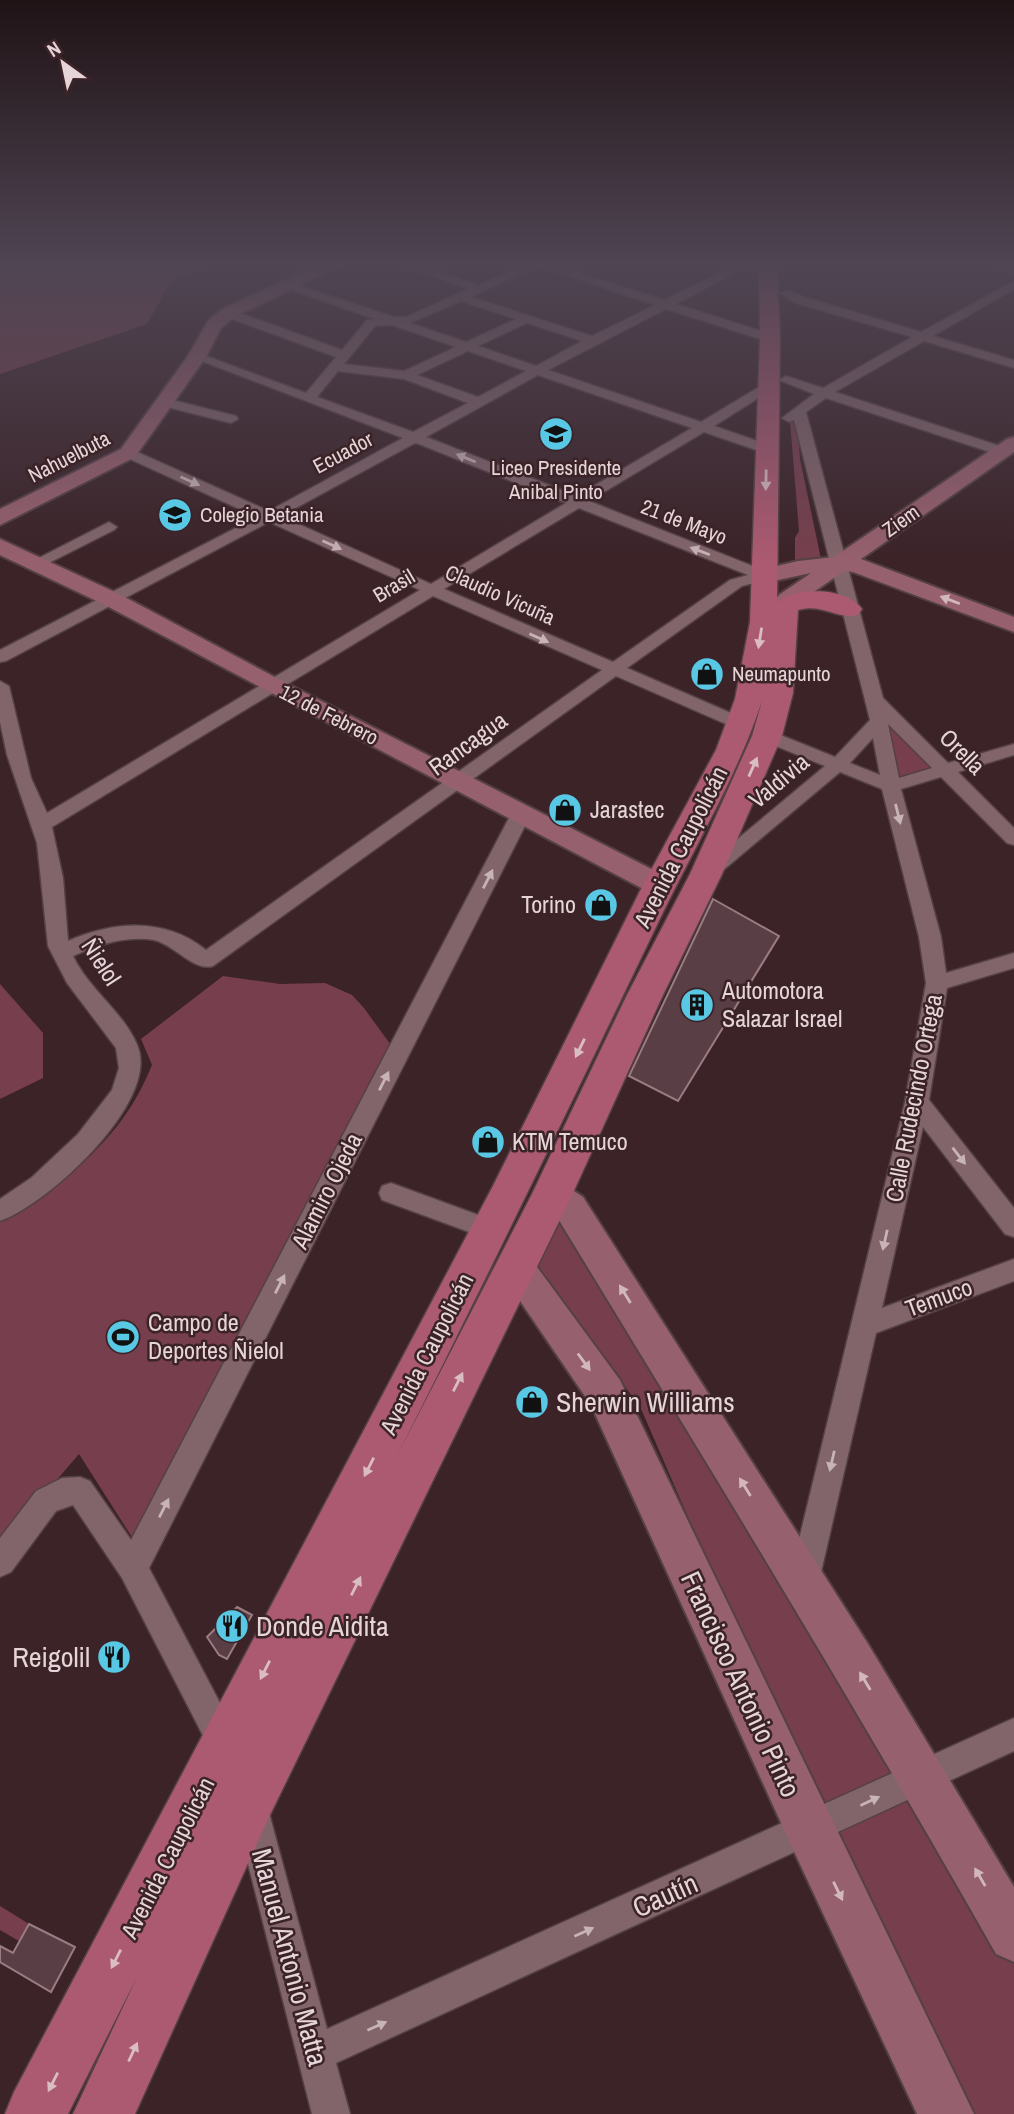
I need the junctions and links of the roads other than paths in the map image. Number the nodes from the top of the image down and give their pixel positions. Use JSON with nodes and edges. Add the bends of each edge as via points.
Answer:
{"nodes":[{"id":1,"x":191,"y":365,"type":"edge"},
{"id":2,"x":217,"y":365,"type":"edge"},
{"id":3,"x":336,"y":365,"type":"edge"},
{"id":4,"x":429,"y":365,"type":"edge"},
{"id":5,"x":522,"y":365,"type":"edge"},
{"id":6,"x":549,"y":365,"type":"edge"},
{"id":7,"x":774,"y":365,"type":"edge"},
{"id":8,"x":779,"y":365,"type":"edge"},
{"id":9,"x":874,"y":365,"type":"edge"},
{"id":10,"x":334,"y":367,"type":"junction"},
{"id":11,"x":539,"y":370,"type":"junction"},
{"id":12,"x":406,"y":375,"type":"junction"},
{"id":13,"x":777,"y":384,"type":"junction"},
{"id":14,"x":824,"y":393,"type":"junction"},
{"id":15,"x":308,"y":399,"type":"junction"},
{"id":16,"x":164,"y":402,"type":"junction"},
{"id":17,"x":479,"y":402,"type":"junction"},
{"id":18,"x":793,"y":416,"type":"junction"},
{"id":19,"x":231,"y":419,"type":"dead end"},
{"id":20,"x":701,"y":427,"type":"junction"},
{"id":21,"x":414,"y":438,"type":"junction"},
{"id":22,"x":1008,"y":447,"type":"edge"},
{"id":23,"x":767,"y":449,"type":"junction"},
{"id":24,"x":128,"y":453,"type":"junction"},
{"id":25,"x":576,"y":503,"type":"junction"},
{"id":26,"x":270,"y":516,"type":"junction"},
{"id":27,"x":0,"y":518,"type":"edge"},
{"id":28,"x":109,"y":527,"type":"dead end"},
{"id":29,"x":0,"y":546,"type":"edge"},
{"id":30,"x":840,"y":563,"type":"junction"},
{"id":31,"x":35,"y":564,"type":"junction"},
{"id":32,"x":776,"y":573,"type":"junction"},
{"id":33,"x":432,"y":590,"type":"junction"},
{"id":34,"x":111,"y":600,"type":"junction"},
{"id":35,"x":787,"y":602,"type":"junction"},
{"id":36,"x":849,"y":609,"type":"junction"},
{"id":37,"x":1014,"y":625,"type":"edge"},
{"id":38,"x":0,"y":657,"type":"edge"},
{"id":39,"x":612,"y":670,"type":"junction"},
{"id":40,"x":0,"y":685,"type":"edge"},
{"id":41,"x":273,"y":686,"type":"junction"},
{"id":42,"x":875,"y":700,"type":"junction"},
{"id":43,"x":752,"y":720,"type":"junction"},
{"id":44,"x":879,"y":721,"type":"junction"},
{"id":45,"x":1014,"y":749,"type":"edge"},
{"id":46,"x":837,"y":765,"type":"junction"},
{"id":47,"x":945,"y":770,"type":"junction"},
{"id":48,"x":457,"y":782,"type":"junction"},
{"id":49,"x":891,"y":786,"type":"junction"},
{"id":50,"x":521,"y":814,"type":"junction"},
{"id":51,"x":43,"y":824,"type":"junction"},
{"id":52,"x":1014,"y":839,"type":"edge"},
{"id":53,"x":706,"y":874,"type":"junction"},
{"id":54,"x":659,"y":885,"type":"junction"},
{"id":55,"x":673,"y":940,"type":"junction"},
{"id":56,"x":61,"y":953,"type":"junction"},
{"id":57,"x":1014,"y":960,"type":"edge"},
{"id":58,"x":937,"y":983,"type":"junction"},
{"id":59,"x":627,"y":992,"type":"junction"},
{"id":60,"x":917,"y":1102,"type":"junction"},
{"id":61,"x":391,"y":1193,"type":"dead end"},
{"id":62,"x":552,"y":1195,"type":"junction"},
{"id":63,"x":0,"y":1211,"type":"edge"},
{"id":64,"x":1014,"y":1227,"type":"edge"},
{"id":65,"x":503,"y":1236,"type":"junction"},
{"id":66,"x":1014,"y":1270,"type":"edge"},
{"id":67,"x":864,"y":1326,"type":"junction"},
{"id":68,"x":0,"y":1562,"type":"edge"},
{"id":69,"x":133,"y":1568,"type":"junction"},
{"id":70,"x":804,"y":1581,"type":"junction"},
{"id":71,"x":1014,"y":1734,"type":"edge"},
{"id":72,"x":226,"y":1746,"type":"junction"},
{"id":73,"x":923,"y":1776,"type":"junction"},
{"id":74,"x":238,"y":1823,"type":"junction"},
{"id":75,"x":808,"y":1830,"type":"junction"},
{"id":76,"x":1014,"y":1936,"type":"edge"},
{"id":77,"x":315,"y":2054,"type":"junction"},
{"id":78,"x":36,"y":2114,"type":"edge"},
{"id":79,"x":104,"y":2114,"type":"edge"},
{"id":80,"x":331,"y":2114,"type":"edge"},
{"id":81,"x":946,"y":2114,"type":"edge"}],
"edges":[{"from":1,"to":16,"type":"street","name":"Nahuelbuta"},
{"from":2,"to":15,"type":"street","name":"21 de Mayo"},
{"from":3,"to":10,"type":"street"},
{"from":4,"to":12,"type":"street"},
{"from":5,"to":11,"type":"street"},
{"from":6,"to":11,"type":"street","name":"Ecuador"},
{"from":7,"to":13,"type":"main road"},
{"from":8,"to":13,"type":"main road"},
{"from":9,"to":14,"type":"street"},
{"from":10,"to":12,"type":"street"},
{"from":10,"to":15,"type":"street"},
{"from":11,"to":17,"type":"street","name":"Ecuador"},
{"from":11,"to":20,"type":"street"},
{"from":12,"to":17,"type":"street"},
{"from":13,"to":14,"type":"street"},
{"from":13,"to":18,"type":"main road"},
{"from":13,"to":20,"type":"street","name":"Brasil"},
{"from":13,"to":23,"type":"main road"},
{"from":14,"to":18,"type":"street"},
{"from":14,"to":22,"type":"street"},
{"from":15,"to":21,"type":"street","name":"21 de Mayo"},
{"from":16,"to":19,"type":"street"},
{"from":16,"to":24,"type":"street","name":"Nahuelbuta"},
{"from":17,"to":21,"type":"street","name":"Ecuador"},
{"from":18,"to":30,"type":"street","name":"Calle Rudecindo Ortega"},
{"from":18,"to":32,"type":"main road"},
{"from":20,"to":23,"type":"street"},
{"from":20,"to":25,"type":"street","name":"Brasil"},
{"from":25,"to":21,"type":"street","name":"21 de Mayo","one_way":true},
{"from":21,"to":26,"type":"street","name":"Ecuador"},
{"from":22,"to":30,"type":"street","name":"Ziem"},
{"from":23,"to":32,"type":"main road","one_way":true},
{"from":24,"to":26,"type":"street","name":"Claudio Vicuña","one_way":true},
{"from":24,"to":27,"type":"street","name":"Nahuelbuta"},
{"from":32,"to":25,"type":"street","name":"21 de Mayo","one_way":true},
{"from":25,"to":33,"type":"street","name":"Brasil"},
{"from":26,"to":33,"type":"street","name":"Claudio Vicuña","one_way":true},
{"from":26,"to":34,"type":"street","name":"Ecuador"},
{"from":28,"to":31,"type":"street"},
{"from":29,"to":31,"type":"street","name":"12 de Febrero"},
{"from":30,"to":32,"type":"street"},
{"from":30,"to":35,"type":"street","name":"Ziem"},
{"from":30,"to":36,"type":"street","name":"Calle Rudecindo Ortega"},
{"from":37,"to":30,"type":"street","one_way":true,"via":[[877,572]]},
{"from":31,"to":34,"type":"street","name":"12 de Febrero"},
{"from":32,"to":35,"type":"main road","name":"Avenida Caupolicán"},
{"from":32,"to":39,"type":"street","name":"Rancagua","via":[[736,583]]},
{"from":32,"to":43,"type":"main road","name":"Avenida Caupolicán","one_way":true,"via":[[763,622]]},
{"from":33,"to":39,"type":"street","name":"Claudio Vicuña","one_way":true},
{"from":33,"to":41,"type":"street","name":"Brasil"},
{"from":34,"to":38,"type":"street","name":"Ecuador"},
{"from":34,"to":41,"type":"street","name":"12 de Febrero"},
{"from":35,"to":36,"type":"main road","via":[[829,599]]},
{"from":35,"to":43,"type":"main road","name":"Avenida Caupolicán","via":[[779,693]]},
{"from":36,"to":42,"type":"street","name":"Calle Rudecindo Ortega"},
{"from":39,"to":43,"type":"street","name":"Claudio Vicuña"},
{"from":39,"to":48,"type":"street","name":"Rancagua"},
{"from":40,"to":51,"type":"street","name":"Ñielol","via":[[23,779]]},
{"from":41,"to":48,"type":"street","name":"12 de Febrero"},
{"from":41,"to":51,"type":"street","name":"Brasil"},
{"from":42,"to":44,"type":"street","name":"Calle Rudecindo Ortega"},
{"from":42,"to":47,"type":"street","name":"Orella"},
{"from":43,"to":46,"type":"street","name":"Claudio Vicuña"},
{"from":53,"to":43,"type":"main road","name":"Avenida Caupolicán","one_way":true},
{"from":43,"to":54,"type":"main road","name":"Avenida Caupolicán","via":[[731,750]]},
{"from":44,"to":46,"type":"street","name":"Valdivia"},
{"from":44,"to":49,"type":"street","name":"Calle Rudecindo Ortega"},
{"from":45,"to":47,"type":"street"},
{"from":46,"to":49,"type":"street","name":"Claudio Vicuña"},
{"from":46,"to":53,"type":"street","name":"Valdivia"},
{"from":47,"to":49,"type":"street"},
{"from":47,"to":52,"type":"street","name":"Orella"},
{"from":48,"to":50,"type":"street","name":"12 de Febrero"},
{"from":48,"to":56,"type":"street","name":"Rancagua","via":[[205,961],[189,946],[147,931],[107,934]]},
{"from":49,"to":58,"type":"street","name":"Calle Rudecindo Ortega","one_way":true,"via":[[930,937]]},
{"from":50,"to":54,"type":"street","name":"12 de Febrero"},
{"from":69,"to":50,"type":"street","name":"Alamiro Ojeda","one_way":true},
{"from":51,"to":56,"type":"street","name":"Ñielol"},
{"from":53,"to":55,"type":"main road","name":"Avenida Caupolicán"},
{"from":54,"to":55,"type":"main road","via":[[678,912]]},
{"from":54,"to":59,"type":"main road","name":"Avenida Caupolicán"},
{"from":55,"to":59,"type":"main road","name":"Avenida Caupolicán"},
{"from":56,"to":63,"type":"street","name":"Ñielol","via":[[129,1051],[128,1072],[106,1120],[83,1145],[33,1190]]},
{"from":57,"to":58,"type":"street"},
{"from":58,"to":60,"type":"street","name":"Calle Rudecindo Ortega"},
{"from":59,"to":62,"type":"main road","name":"Avenida Caupolicán"},
{"from":59,"to":65,"type":"main road","name":"Avenida Caupolicán","one_way":true},
{"from":60,"to":64,"type":"street","one_way":true},
{"from":60,"to":67,"type":"street","name":"Calle Rudecindo Ortega","one_way":true},
{"from":61,"to":65,"type":"street"},
{"from":62,"to":65,"type":"main road","name":"Avenida Caupolicán"},
{"from":70,"to":62,"type":"street","one_way":true,"via":[[570,1207]]},
{"from":65,"to":72,"type":"main road","name":"Avenida Caupolicán","one_way":true},
{"from":74,"to":65,"type":"main road","name":"Avenida Caupolicán","one_way":true},
{"from":65,"to":75,"type":"street","name":"Francisco Antonio Pinto","one_way":true,"via":[[606,1393]]},
{"from":66,"to":67,"type":"street","name":"Temuco"},
{"from":67,"to":70,"type":"street","name":"Calle Rudecindo Ortega","one_way":true},
{"from":68,"to":69,"type":"street","via":[[46,1501],[62,1492],[80,1491]]},
{"from":69,"to":72,"type":"street"},
{"from":73,"to":70,"type":"street","one_way":true},
{"from":71,"to":73,"type":"street","name":"Cautín"},
{"from":72,"to":74,"type":"main road","via":[[240,1787]]},
{"from":72,"to":78,"type":"main road","name":"Avenida Caupolicán","one_way":true},
{"from":75,"to":73,"type":"street","name":"Cautín","one_way":true},
{"from":76,"to":73,"type":"street","one_way":true},
{"from":74,"to":77,"type":"street","name":"Manuel Antonio Matta"},
{"from":79,"to":74,"type":"main road","name":"Avenida Caupolicán","one_way":true},
{"from":77,"to":75,"type":"street","name":"Cautín","one_way":true},
{"from":75,"to":81,"type":"street","name":"Francisco Antonio Pinto","one_way":true},
{"from":77,"to":80,"type":"street","name":"Manuel Antonio Matta"}]}
